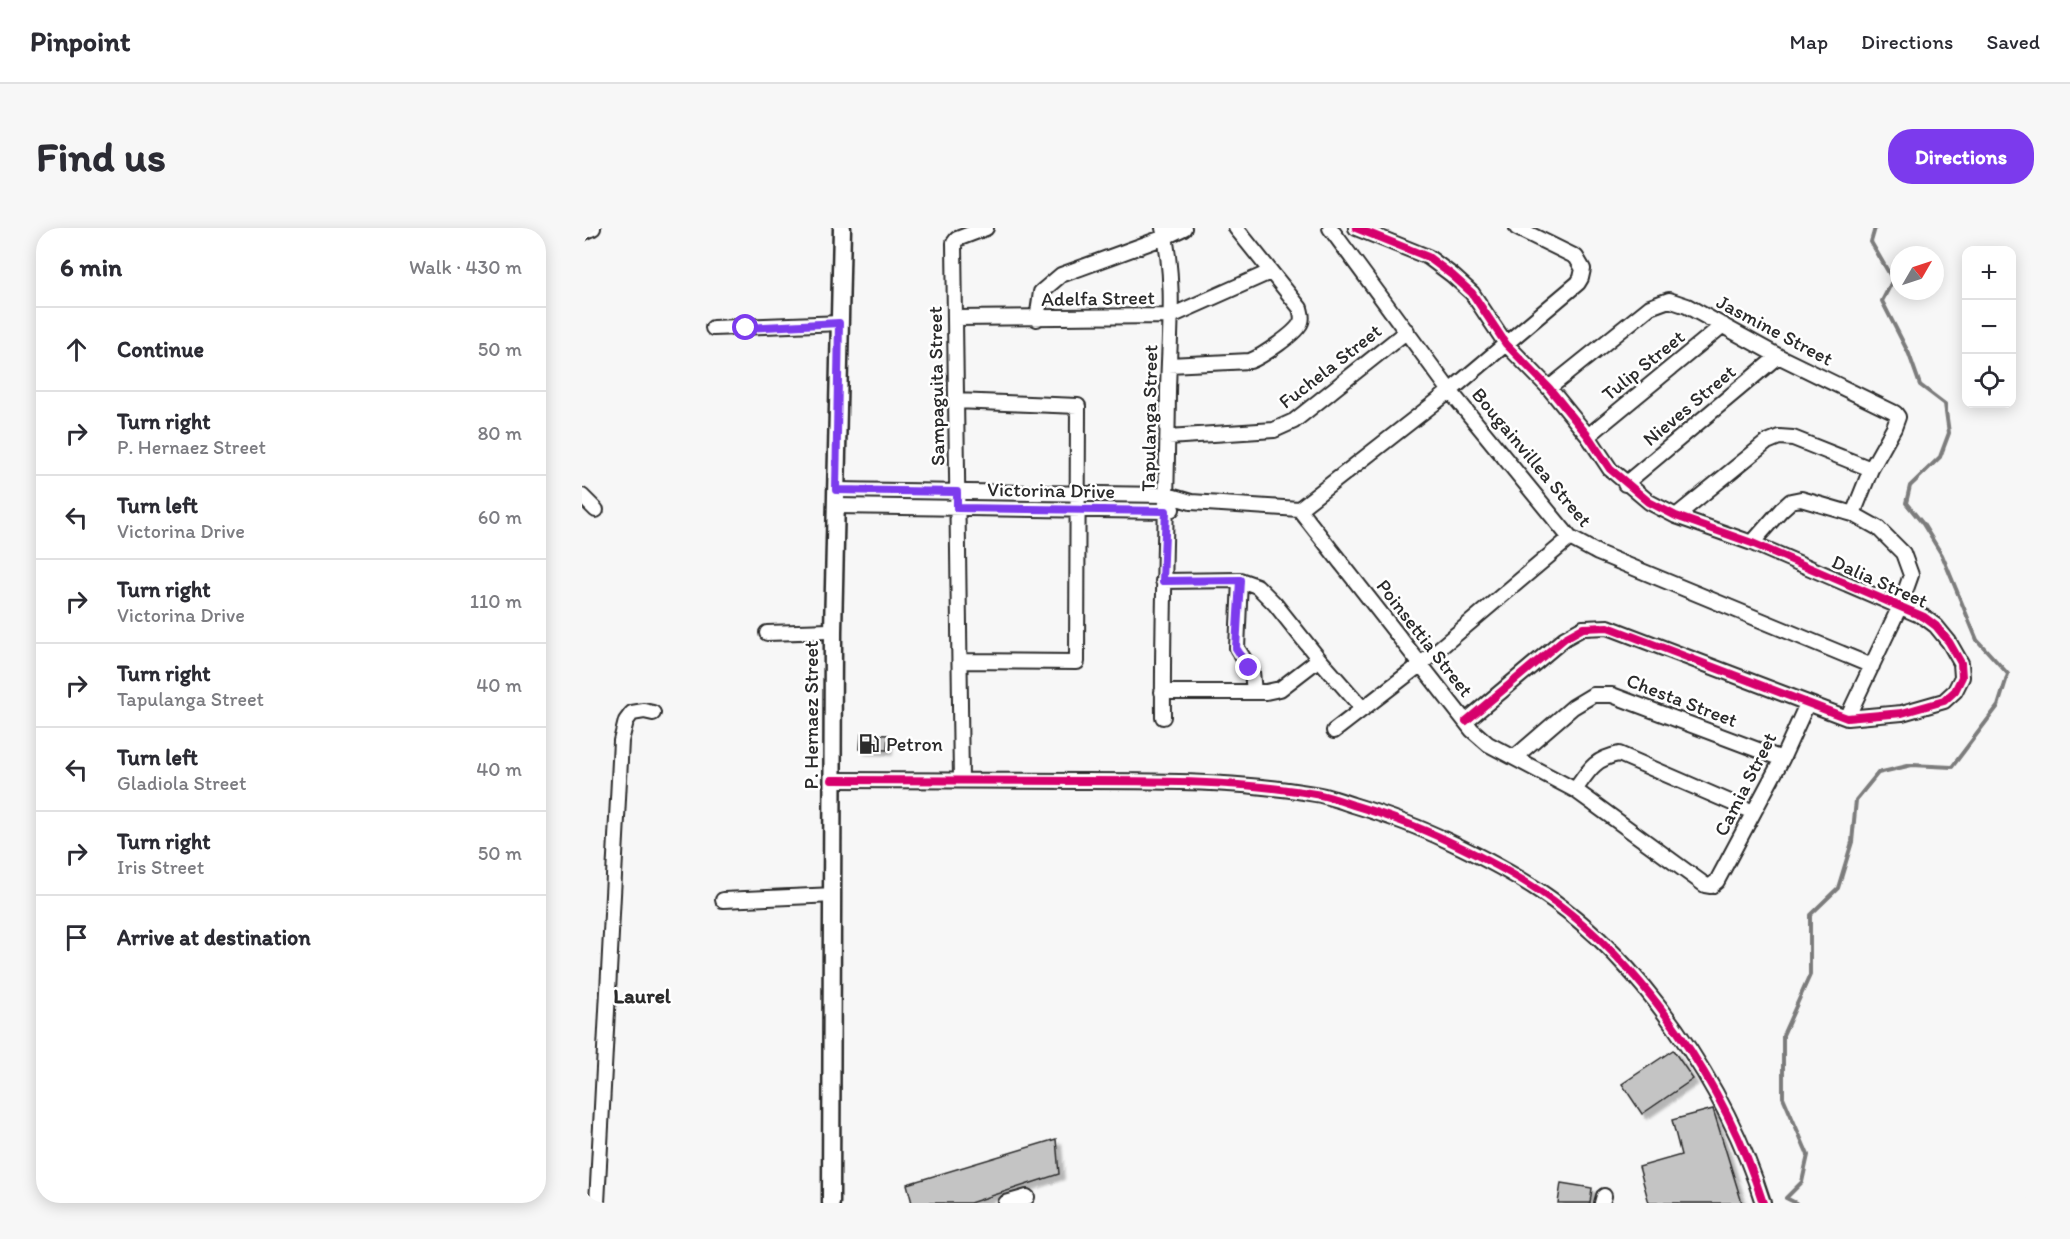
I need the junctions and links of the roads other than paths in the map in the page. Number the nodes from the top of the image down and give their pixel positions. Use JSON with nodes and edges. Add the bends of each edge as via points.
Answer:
{"nodes":[{"id":1,"x":593,"y":228,"type":"edge"},
{"id":2,"x":842,"y":228,"type":"edge"},
{"id":3,"x":986,"y":228,"type":"edge"},
{"id":4,"x":1184,"y":228,"type":"edge"},
{"id":5,"x":1236,"y":228,"type":"edge"},
{"id":6,"x":1330,"y":228,"type":"edge"},
{"id":7,"x":1356,"y":228,"type":"edge"},
{"id":8,"x":1517,"y":228,"type":"edge"},
{"id":9,"x":582,"y":233,"type":"edge"},
{"id":10,"x":1164,"y":233,"type":"edge"},
{"id":11,"x":1269,"y":272,"type":"junction"},
{"id":12,"x":1171,"y":316,"type":"junction"},
{"id":13,"x":955,"y":318,"type":"junction"},
{"id":14,"x":1037,"y":319,"type":"junction"},
{"id":15,"x":839,"y":323,"type":"junction"},
{"id":16,"x":1723,"y":325,"type":"junction"},
{"id":17,"x":713,"y":328,"type":"dead end"},
{"id":18,"x":1407,"y":331,"type":"junction"},
{"id":19,"x":1506,"y":345,"type":"junction"},
{"id":20,"x":1778,"y":356,"type":"junction"},
{"id":21,"x":1169,"y":365,"type":"junction"},
{"id":22,"x":1549,"y":388,"type":"junction"},
{"id":23,"x":1450,"y":391,"type":"junction"},
{"id":24,"x":956,"y":401,"type":"junction"},
{"id":25,"x":1168,"y":436,"type":"junction"},
{"id":26,"x":1588,"y":436,"type":"junction"},
{"id":27,"x":1871,"y":470,"type":"junction"},
{"id":28,"x":1626,"y":484,"type":"junction"},
{"id":29,"x":957,"y":492,"type":"junction"},
{"id":30,"x":1078,"y":493,"type":"junction"},
{"id":31,"x":1167,"y":495,"type":"junction"},
{"id":32,"x":582,"y":496,"type":"edge"},
{"id":33,"x":836,"y":498,"type":"junction"},
{"id":34,"x":1191,"y":502,"type":"junction"},
{"id":35,"x":957,"y":508,"type":"junction"},
{"id":36,"x":1299,"y":509,"type":"junction"},
{"id":37,"x":596,"y":510,"type":"dead end"},
{"id":38,"x":1078,"y":510,"type":"junction"},
{"id":39,"x":1166,"y":511,"type":"junction"},
{"id":40,"x":1853,"y":514,"type":"junction"},
{"id":41,"x":1676,"y":516,"type":"junction"},
{"id":42,"x":1570,"y":538,"type":"junction"},
{"id":43,"x":1752,"y":543,"type":"junction"},
{"id":44,"x":1240,"y":580,"type":"junction"},
{"id":45,"x":1163,"y":581,"type":"junction"},
{"id":46,"x":1900,"y":606,"type":"junction"},
{"id":47,"x":833,"y":631,"type":"junction"},
{"id":48,"x":767,"y":633,"type":"dead end"},
{"id":49,"x":1319,"y":659,"type":"junction"},
{"id":50,"x":960,"y":661,"type":"junction"},
{"id":51,"x":1420,"y":664,"type":"junction"},
{"id":52,"x":1872,"y":666,"type":"junction"},
{"id":53,"x":1162,"y":692,"type":"junction"},
{"id":54,"x":1254,"y":692,"type":"junction"},
{"id":55,"x":1807,"y":704,"type":"junction"},
{"id":56,"x":1363,"y":709,"type":"junction"},
{"id":57,"x":652,"y":713,"type":"dead end"},
{"id":58,"x":1162,"y":717,"type":"dead end"},
{"id":59,"x":1847,"y":718,"type":"junction"},
{"id":60,"x":1466,"y":721,"type":"junction"},
{"id":61,"x":1334,"y":731,"type":"dead end"},
{"id":62,"x":1515,"y":757,"type":"junction"},
{"id":63,"x":1782,"y":759,"type":"junction"},
{"id":64,"x":832,"y":780,"type":"junction"},
{"id":65,"x":962,"y":780,"type":"junction"},
{"id":66,"x":1575,"y":790,"type":"junction"},
{"id":67,"x":1753,"y":812,"type":"junction"},
{"id":68,"x":1717,"y":881,"type":"joint"},
{"id":69,"x":833,"y":895,"type":"junction"},
{"id":70,"x":723,"y":900,"type":"dead end"},
{"id":71,"x":1027,"y":1197,"type":"dead end"},
{"id":72,"x":597,"y":1203,"type":"edge"},
{"id":73,"x":831,"y":1203,"type":"edge"},
{"id":74,"x":1006,"y":1203,"type":"edge"},
{"id":75,"x":1763,"y":1203,"type":"edge"}],
"edges":[{"from":1,"to":9,"type":"street"},
{"from":2,"to":15,"type":"main road","name":"P. Hernaez Street"},
{"from":3,"to":13,"type":"street","name":"Sampaguita Street","via":[[954,243]]},
{"from":4,"to":10,"type":"street"},
{"from":5,"to":11,"type":"street"},
{"from":6,"to":18,"type":"street","name":"Bougainvillea Street"},
{"from":7,"to":19,"type":"street","name":"Dalia Street","via":[[1428,257],[1452,275],[1472,293]]},
{"from":8,"to":19,"type":"street","via":[[1576,257],[1583,269],[1578,283]]},
{"from":10,"to":12,"type":"street","name":"Tapulanga Street","via":[[1170,267]]},
{"from":10,"to":14,"type":"street","via":[[1061,275],[1041,292]]},
{"from":11,"to":12,"type":"street","name":"Adelfa Street"},
{"from":11,"to":21,"type":"street","via":[[1300,308],[1300,325],[1250,361]]},
{"from":12,"to":14,"type":"street","name":"Adelfa Street"},
{"from":12,"to":21,"type":"street","name":"Tapulanga Street"},
{"from":13,"to":14,"type":"street","name":"Adelfa Street"},
{"from":13,"to":24,"type":"street","name":"Sampaguita Street"},
{"from":15,"to":17,"type":"street"},
{"from":15,"to":33,"type":"main road","name":"P. Hernaez Street"},
{"from":16,"to":20,"type":"street","name":"Jasmine Street"},
{"from":16,"to":22,"type":"street","name":"Jasmine Street","via":[[1669,300],[1650,307]]},
{"from":16,"to":26,"type":"street","name":"Tulip Street"},
{"from":18,"to":23,"type":"street","name":"Bougainvillea Street"},
{"from":18,"to":25,"type":"street","name":"Fuchela Street","via":[[1284,426],[1274,430]]},
{"from":19,"to":22,"type":"street","name":"Dalia Street"},
{"from":19,"to":23,"type":"street"},
{"from":20,"to":27,"type":"street","name":"Jasmine Street","via":[[1895,413],[1898,417],[1894,428]]},
{"from":20,"to":28,"type":"street","name":"Nieves Street"},
{"from":21,"to":25,"type":"street","name":"Tapulanga Street"},
{"from":22,"to":26,"type":"street","name":"Dalia Street"},
{"from":23,"to":36,"type":"street"},
{"from":23,"to":42,"type":"street","name":"Bougainvillea Street"},
{"from":24,"to":29,"type":"street","name":"Sampaguita Street"},
{"from":24,"to":30,"type":"street","via":[[1078,406]]},
{"from":25,"to":31,"type":"street","name":"Tapulanga Street"},
{"from":26,"to":28,"type":"street","name":"Dalia Street","via":[[1610,469]]},
{"from":27,"to":40,"type":"street","name":"Jasmine Street"},
{"from":27,"to":41,"type":"street","via":[[1793,438],[1779,437],[1767,442]]},
{"from":28,"to":41,"type":"street","name":"Dalia Street"},
{"from":29,"to":30,"type":"street","name":"Victorina Drive"},
{"from":29,"to":33,"type":"street","name":"Victorina Drive"},
{"from":29,"to":35,"type":"street","name":"Sampaguita Street"},
{"from":30,"to":31,"type":"street","name":"Victorina Drive"},
{"from":30,"to":38,"type":"street"},
{"from":31,"to":34,"type":"street","name":"Victorina Drive"},
{"from":31,"to":39,"type":"street","name":"Tapulanga Street"},
{"from":32,"to":37,"type":"street"},
{"from":33,"to":35,"type":"street","name":"Victorina Drive"},
{"from":33,"to":47,"type":"main road","name":"P. Hernaez Street"},
{"from":34,"to":36,"type":"street","name":"Victorina Drive"},
{"from":34,"to":39,"type":"street","name":"Victorina Drive"},
{"from":35,"to":38,"type":"street","name":"Victorina Drive"},
{"from":35,"to":50,"type":"street","name":"Sampaguita Street"},
{"from":36,"to":51,"type":"street","name":"Poinsettia Street"},
{"from":38,"to":39,"type":"street","name":"Victorina Drive"},
{"from":38,"to":50,"type":"street","via":[[1077,662]]},
{"from":39,"to":45,"type":"street","name":"Tapulanga Street"},
{"from":40,"to":43,"type":"street","via":[[1801,499],[1791,501]]},
{"from":40,"to":46,"type":"street","via":[[1878,528],[1904,553],[1911,575]]},
{"from":41,"to":43,"type":"street","name":"Dalia Street"},
{"from":42,"to":51,"type":"street"},
{"from":42,"to":52,"type":"street","name":"Bougainvillea Street"},
{"from":43,"to":46,"type":"street","name":"Dalia Street"},
{"from":44,"to":45,"type":"street"},
{"from":44,"to":49,"type":"street","via":[[1257,586]]},
{"from":44,"to":54,"type":"street","via":[[1236,648],[1252,672]]},
{"from":45,"to":53,"type":"street","name":"Tapulanga Street"},
{"from":46,"to":52,"type":"street"},
{"from":46,"to":59,"type":"street","name":"Dalia Street","via":[[1936,626],[1961,663],[1962,677],[1944,701],[1902,713]]},
{"from":47,"to":48,"type":"street"},
{"from":47,"to":64,"type":"main road","name":"P. Hernaez Street"},
{"from":49,"to":54,"type":"street","via":[[1280,689]]},
{"from":49,"to":56,"type":"street"},
{"from":50,"to":65,"type":"street","name":"Sampaguita Street"},
{"from":51,"to":56,"type":"street"},
{"from":51,"to":60,"type":"street","name":"Poinsettia Street"},
{"from":52,"to":59,"type":"street"},
{"from":53,"to":54,"type":"street"},
{"from":53,"to":58,"type":"street","name":"Tapulanga Street"},
{"from":55,"to":59,"type":"street","name":"Dalia Street"},
{"from":55,"to":60,"type":"street","name":"Dalia Street","via":[[1608,627],[1583,628],[1565,638]]},
{"from":55,"to":63,"type":"street","name":"Camia Street"},
{"from":56,"to":61,"type":"street"},
{"from":57,"to":72,"type":"street","via":[[632,713],[621,741]]},
{"from":60,"to":62,"type":"street","name":"Poinsettia Street","via":[[1488,744]]},
{"from":62,"to":63,"type":"street","name":"Chesta Street","via":[[1573,707],[1593,695],[1612,695]]},
{"from":62,"to":66,"type":"street","name":"Poinsettia Street"},
{"from":63,"to":67,"type":"street","name":"Camia Street"},
{"from":64,"to":65,"type":"street"},
{"from":64,"to":69,"type":"main road","name":"P. Hernaez Street"},
{"from":65,"to":75,"type":"street","via":[[1235,784],[1317,794],[1410,823],[1492,862],[1543,893],[1590,932],[1647,991],[1730,1119]]},
{"from":66,"to":67,"type":"street","via":[[1588,770],[1604,757],[1619,754]]},
{"from":66,"to":68,"type":"street","name":"Poinsettia Street","via":[[1705,885]]},
{"from":67,"to":68,"type":"street","name":"Camia Street"},
{"from":69,"to":70,"type":"street"},
{"from":69,"to":73,"type":"main road","name":"P. Hernaez Street"},
{"from":71,"to":74,"type":"street"}]}
